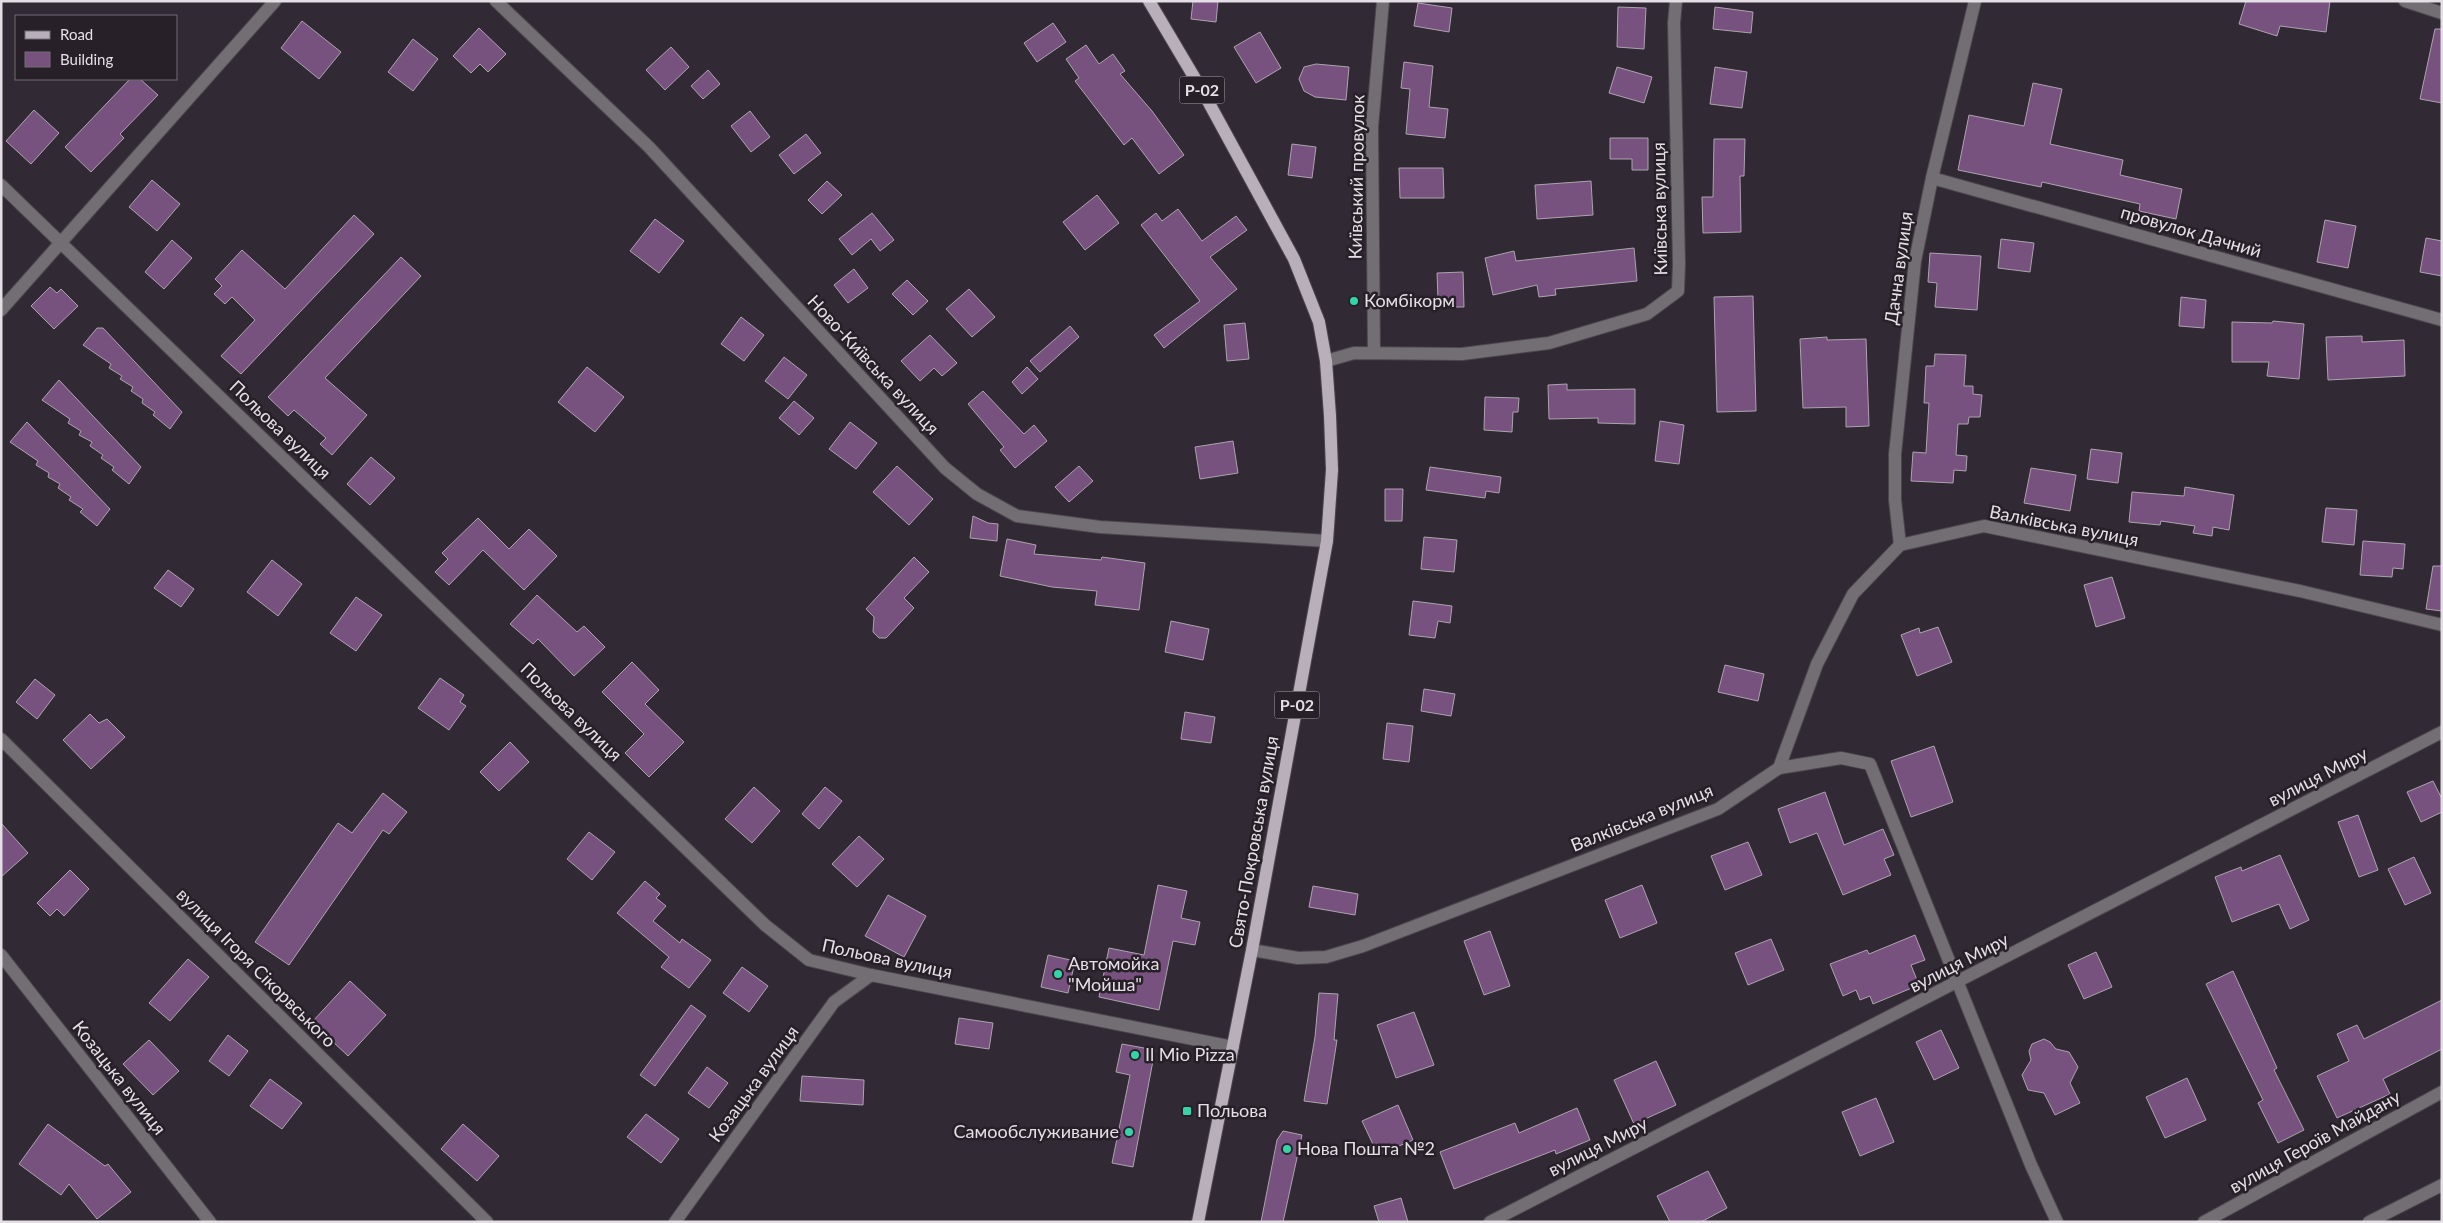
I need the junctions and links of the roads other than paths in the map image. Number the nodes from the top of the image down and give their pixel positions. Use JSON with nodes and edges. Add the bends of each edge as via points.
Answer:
{"nodes":[{"id":1,"x":275,"y":1,"type":"edge"},
{"id":2,"x":496,"y":1,"type":"edge"},
{"id":3,"x":1150,"y":1,"type":"edge"},
{"id":4,"x":1383,"y":1,"type":"edge"},
{"id":5,"x":1676,"y":1,"type":"edge"},
{"id":6,"x":1975,"y":1,"type":"edge"},
{"id":7,"x":2405,"y":1,"type":"edge"},
{"id":8,"x":2442,"y":13,"type":"edge"},
{"id":9,"x":1932,"y":178,"type":"junction"},
{"id":10,"x":1,"y":185,"type":"edge"},
{"id":11,"x":60,"y":241,"type":"junction"},
{"id":12,"x":1,"y":310,"type":"edge"},
{"id":13,"x":2442,"y":320,"type":"edge"},
{"id":14,"x":1374,"y":353,"type":"junction"},
{"id":15,"x":1326,"y":361,"type":"junction"},
{"id":16,"x":1327,"y":542,"type":"junction"},
{"id":17,"x":1900,"y":545,"type":"junction"},
{"id":18,"x":2442,"y":624,"type":"edge"},
{"id":19,"x":2442,"y":732,"type":"edge"},
{"id":20,"x":1,"y":739,"type":"edge"},
{"id":21,"x":1779,"y":768,"type":"junction"},
{"id":22,"x":1252,"y":950,"type":"junction"},
{"id":23,"x":1,"y":955,"type":"edge"},
{"id":24,"x":871,"y":975,"type":"junction"},
{"id":25,"x":1957,"y":984,"type":"junction"},
{"id":26,"x":1232,"y":1047,"type":"junction"},
{"id":27,"x":2442,"y":1092,"type":"edge"},
{"id":28,"x":2442,"y":1185,"type":"edge"},
{"id":29,"x":2227,"y":1217,"type":"edge"},
{"id":30,"x":210,"y":1222,"type":"edge"},
{"id":31,"x":487,"y":1222,"type":"edge"},
{"id":32,"x":675,"y":1222,"type":"edge"},
{"id":33,"x":1198,"y":1222,"type":"edge"},
{"id":34,"x":1490,"y":1222,"type":"edge"},
{"id":35,"x":2057,"y":1222,"type":"edge"},
{"id":36,"x":2204,"y":1222,"type":"edge"},
{"id":37,"x":2368,"y":1222,"type":"edge"}],
"edges":[{"from":1,"to":11,"type":"street"},
{"from":2,"to":16,"type":"street","name":"Ново-Київська вулиця","via":[[649,147],[945,468],[976,494],[1017,516],[1100,527]]},
{"from":3,"to":15,"type":"main road","name":"Свято-Покровська вулиця","number":"Р-02","via":[[1294,259],[1319,322]]},
{"from":4,"to":14,"type":"street","name":"Київський провулок","via":[[1372,127]]},
{"from":5,"to":14,"type":"street","name":"Київська вулиця","via":[[1678,291],[1647,314],[1549,343],[1462,354]]},
{"from":6,"to":9,"type":"street","name":"Дачна вулиця"},
{"from":7,"to":8,"type":"street"},
{"from":9,"to":13,"type":"street","name":"провулок Дачний"},
{"from":9,"to":17,"type":"street","name":"Дачна вулиця","via":[[1914,261],[1898,408],[1895,500]]},
{"from":10,"to":11,"type":"street","name":"Польова вулиця"},
{"from":11,"to":12,"type":"street"},
{"from":11,"to":24,"type":"street","name":"Польова вулиця","via":[[765,925],[809,960]]},
{"from":14,"to":15,"type":"street","name":"Київська вулиця","via":[[1354,353]]},
{"from":15,"to":16,"type":"main road","name":"Свято-Покровська вулиця","number":"Р-02","via":[[1332,470]]},
{"from":16,"to":22,"type":"main road","name":"Свято-Покровська вулиця","number":"Р-02"},
{"from":17,"to":18,"type":"street","name":"Валківська вулиця","via":[[1984,526],[2300,591]]},
{"from":17,"to":21,"type":"street","via":[[1853,594],[1817,664]]},
{"from":19,"to":25,"type":"street","name":"вулиця Миру"},
{"from":20,"to":31,"type":"street","name":"вулиця Ігоря Сікорвського"},
{"from":21,"to":22,"type":"street","name":"Валківська вулиця","via":[[1718,808],[1363,946],[1326,957],[1307,958]]},
{"from":21,"to":25,"type":"street","via":[[1841,758],[1870,764]]},
{"from":22,"to":26,"type":"main road","name":"Свято-Покровська вулиця","number":"Р-02"},
{"from":23,"to":30,"type":"street","name":"Козацька вулиця"},
{"from":24,"to":26,"type":"street","name":"Польова вулиця"},
{"from":24,"to":32,"type":"street","name":"Козацька вулиця","via":[[834,1002]]},
{"from":25,"to":34,"type":"street","name":"вулиця Миру"},
{"from":25,"to":35,"type":"street","via":[[2030,1165]]},
{"from":26,"to":33,"type":"main road","name":"Свято-Покровська вулиця","number":"Р-02"},
{"from":27,"to":29,"type":"street","name":"вулиця Героїв Майдану"},
{"from":28,"to":37,"type":"street"},
{"from":29,"to":36,"type":"street","name":"вулиця Героїв Майдану"}]}
